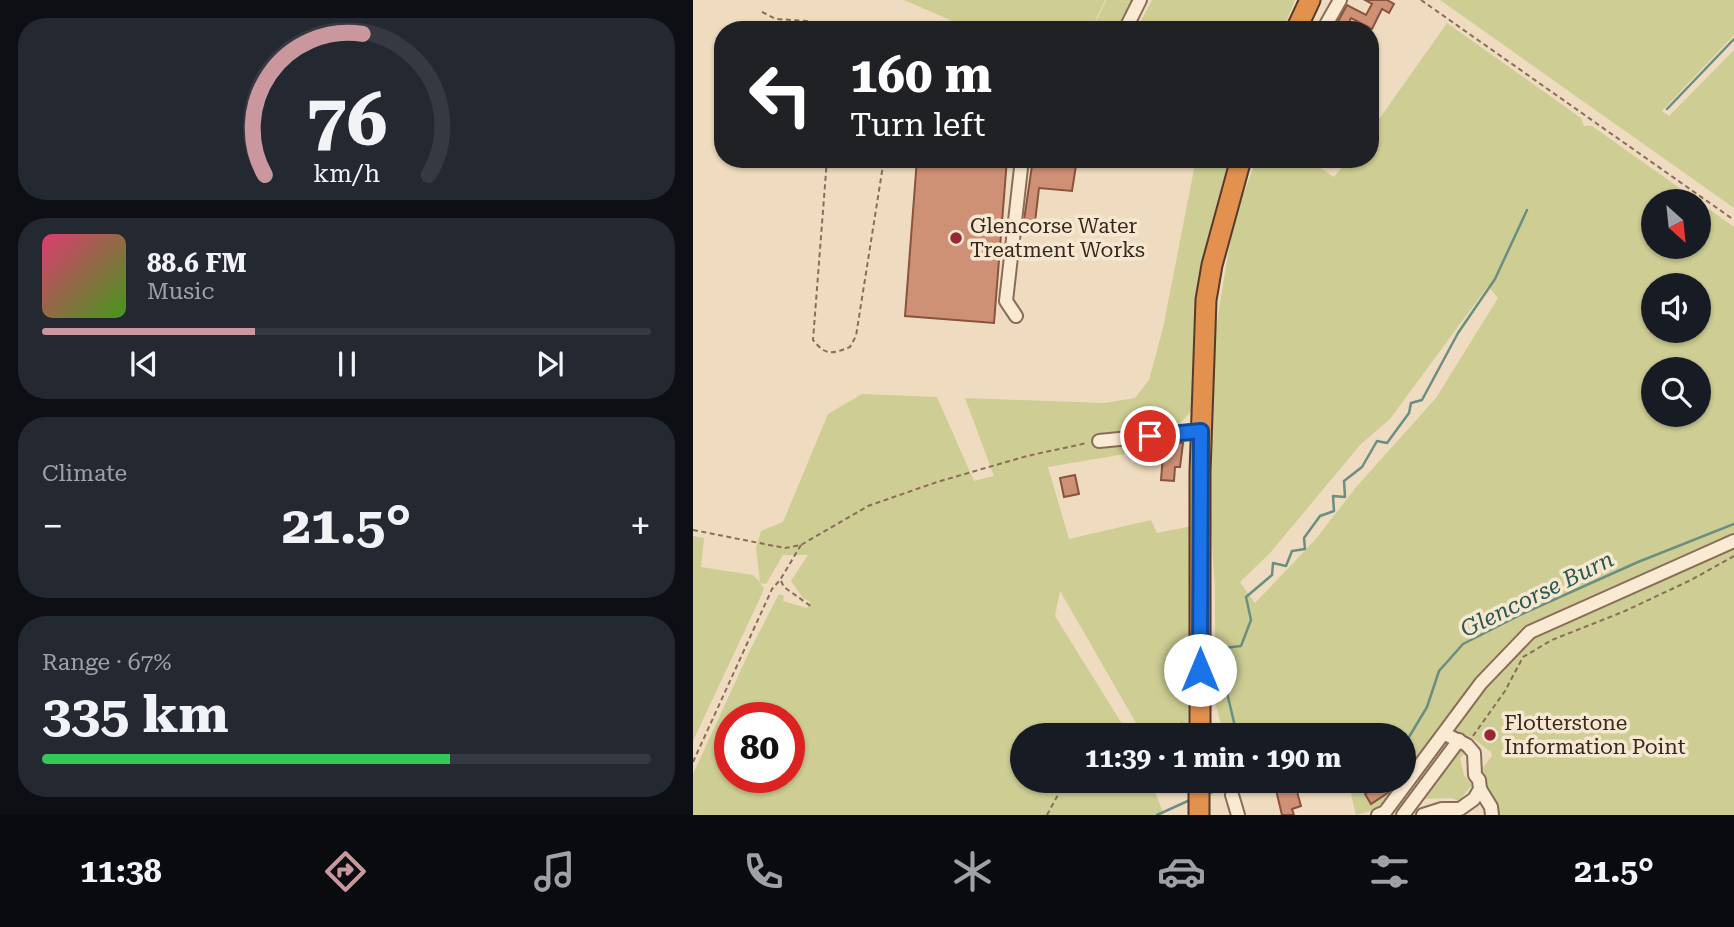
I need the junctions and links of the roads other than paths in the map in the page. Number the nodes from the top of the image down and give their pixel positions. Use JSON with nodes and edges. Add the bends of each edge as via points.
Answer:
{"nodes":[{"id":1,"x":1140,"y":0,"type":"edge"},
{"id":2,"x":1310,"y":0,"type":"edge"},
{"id":3,"x":1340,"y":0,"type":"edge"},
{"id":4,"x":1130,"y":21,"type":"edge"},
{"id":5,"x":1300,"y":21,"type":"edge"},
{"id":6,"x":1331,"y":21,"type":"edge"},
{"id":7,"x":1020,"y":168,"type":"edge"},
{"id":8,"x":1239,"y":168,"type":"edge"},
{"id":9,"x":1016,"y":316,"type":"dead end"},
{"id":10,"x":1201,"y":431,"type":"junction"},
{"id":11,"x":1099,"y":441,"type":"road end"},
{"id":12,"x":1734,"y":541,"type":"edge"},
{"id":13,"x":1200,"y":723,"type":"edge"},
{"id":14,"x":1445,"y":734,"type":"junction"},
{"id":15,"x":1463,"y":743,"type":"junction"},
{"id":16,"x":1480,"y":789,"type":"junction"},
{"id":17,"x":1199,"y":793,"type":"edge"},
{"id":18,"x":1232,"y":795,"type":"dead end"},
{"id":19,"x":1391,"y":814,"type":"edge"},
{"id":20,"x":1199,"y":815,"type":"edge"},
{"id":21,"x":1238,"y":815,"type":"edge"},
{"id":22,"x":1423,"y":815,"type":"edge"},
{"id":23,"x":1492,"y":815,"type":"edge"}],
"edges":[{"from":1,"to":4,"type":"lane"},
{"from":2,"to":5,"type":"highway"},
{"from":3,"to":6,"type":"lane"},
{"from":7,"to":9,"type":"lane","via":[[1006,301]]},
{"from":8,"to":10,"type":"highway","via":[[1206,300]]},
{"from":10,"to":11,"type":"lane"},
{"from":10,"to":13,"type":"highway"},
{"from":12,"to":14,"type":"lane","via":[[1529,632],[1481,683]]},
{"from":14,"to":15,"type":"lane"},
{"from":14,"to":19,"type":"lane"},
{"from":15,"to":16,"type":"lane","via":[[1474,753]]},
{"from":15,"to":19,"type":"lane"},
{"from":16,"to":22,"type":"lane","via":[[1460,809]]},
{"from":16,"to":23,"type":"lane"},
{"from":17,"to":20,"type":"highway"},
{"from":18,"to":21,"type":"lane"}]}
